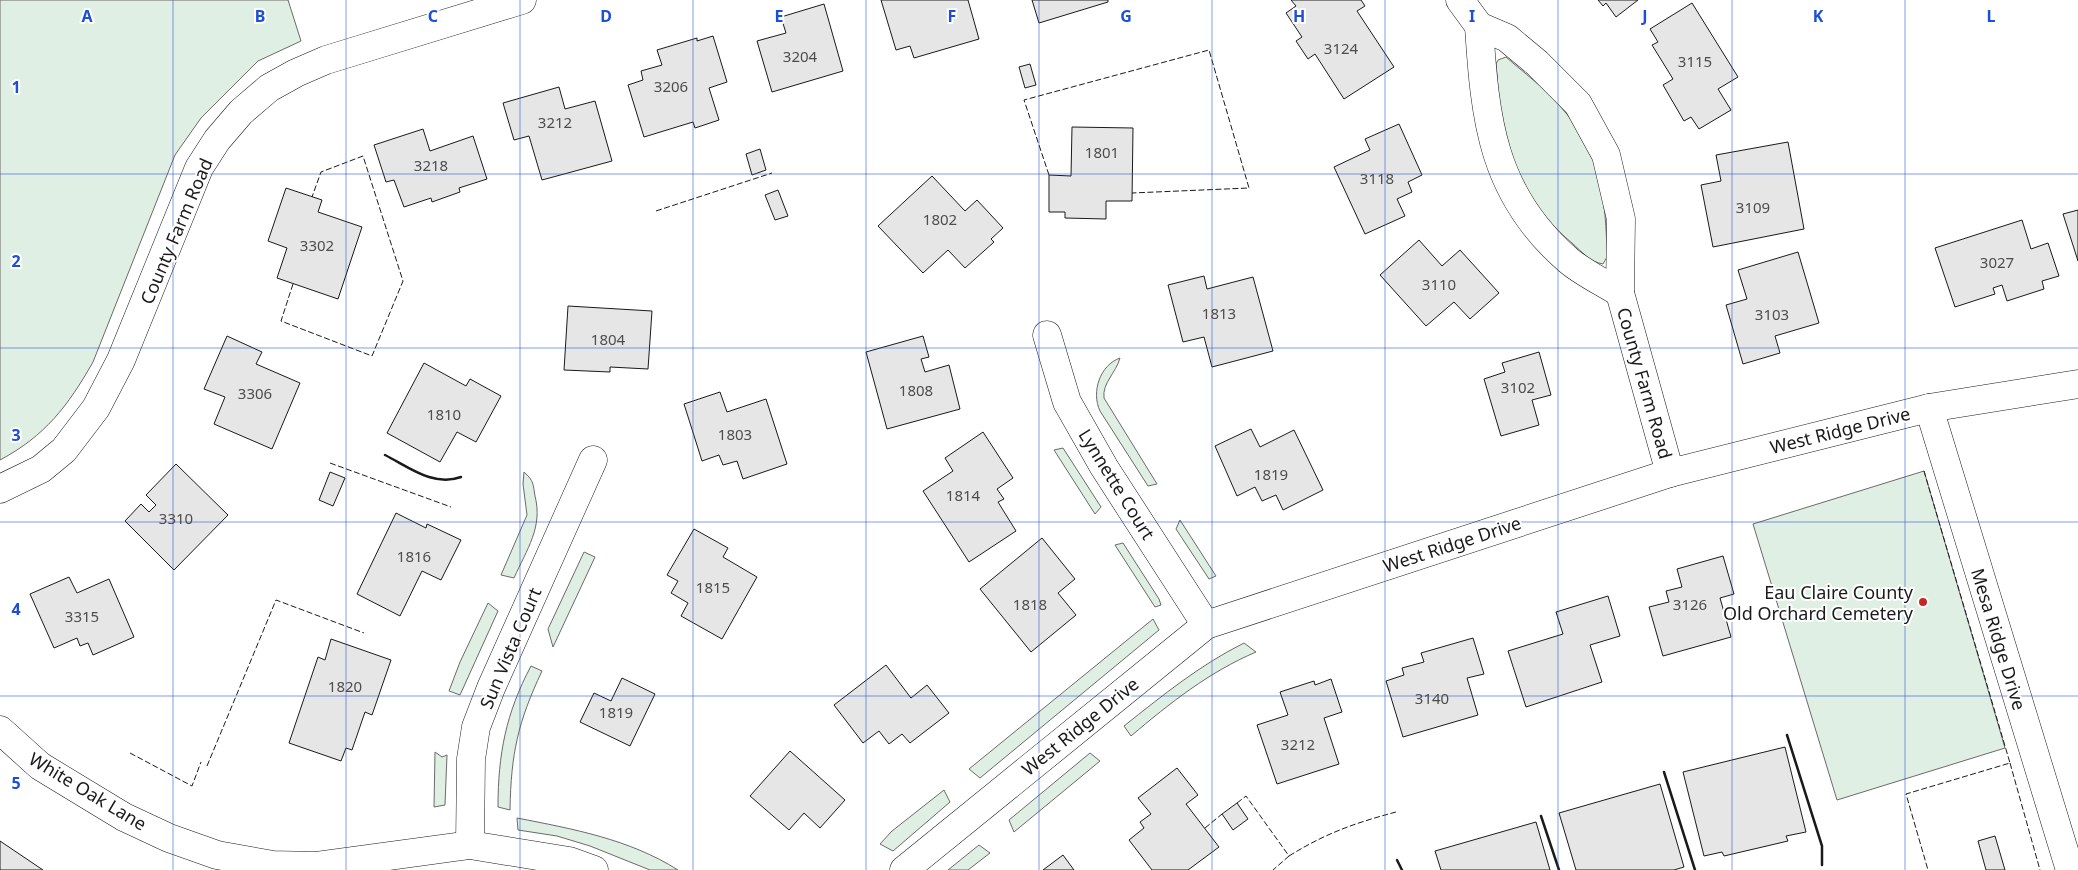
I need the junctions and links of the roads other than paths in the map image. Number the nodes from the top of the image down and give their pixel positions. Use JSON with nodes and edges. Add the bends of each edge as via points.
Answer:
{"nodes":[{"id":1,"x":522,"y":0,"type":"edge"},
{"id":2,"x":1460,"y":0,"type":"edge"},
{"id":3,"x":1479,"y":26,"type":"junction"},
{"id":4,"x":1620,"y":293,"type":"junction"},
{"id":5,"x":1047,"y":335,"type":"dead end"},
{"id":6,"x":2078,"y":384,"type":"edge"},
{"id":7,"x":1929,"y":408,"type":"junction"},
{"id":8,"x":593,"y":460,"type":"dead end"},
{"id":9,"x":1670,"y":473,"type":"junction"},
{"id":10,"x":0,"y":489,"type":"edge"},
{"id":11,"x":1206,"y":625,"type":"junction"},
{"id":12,"x":0,"y":730,"type":"edge"},
{"id":13,"x":470,"y":845,"type":"junction"},
{"id":14,"x":594,"y":870,"type":"edge"},
{"id":15,"x":904,"y":870,"type":"edge"},
{"id":16,"x":2070,"y":870,"type":"edge"}],
"edges":[{"from":1,"to":10,"type":"street","name":"County Farm Road","via":[[326,60],[269,88],[241,112],[217,140],[200,168],[121,360],[96,408],[64,450],[41,469]]},
{"from":2,"to":3,"type":"street","name":"County Farm Road"},
{"from":3,"to":4,"type":"street","name":"County Farm Road","via":[[1484,95],[1497,157],[1522,212],[1569,260]]},
{"from":3,"to":4,"type":"street","name":"County Farm Road","via":[[1514,44],[1578,104],[1606,155],[1620,219]]},
{"from":4,"to":9,"type":"street","name":"County Farm Road"},
{"from":5,"to":11,"type":"street","name":"Lynnette Court","via":[[1067,402],[1104,467]]},
{"from":6,"to":7,"type":"street","name":"West Ridge Drive"},
{"from":7,"to":9,"type":"street","name":"West Ridge Drive"},
{"from":7,"to":16,"type":"street","name":"Mesa Ridge Drive"},
{"from":8,"to":13,"type":"street","name":"Sun Vista Court","via":[[476,727],[471,759]]},
{"from":9,"to":11,"type":"street","name":"West Ridge Drive"},
{"from":11,"to":15,"type":"street","name":"West Ridge Drive"},
{"from":12,"to":13,"type":"street","name":"White Oak Lane","via":[[40,766],[124,817],[217,855],[273,865],[315,866]]},
{"from":13,"to":14,"type":"street","name":"White Oak Lane","via":[[569,861]]}]}
